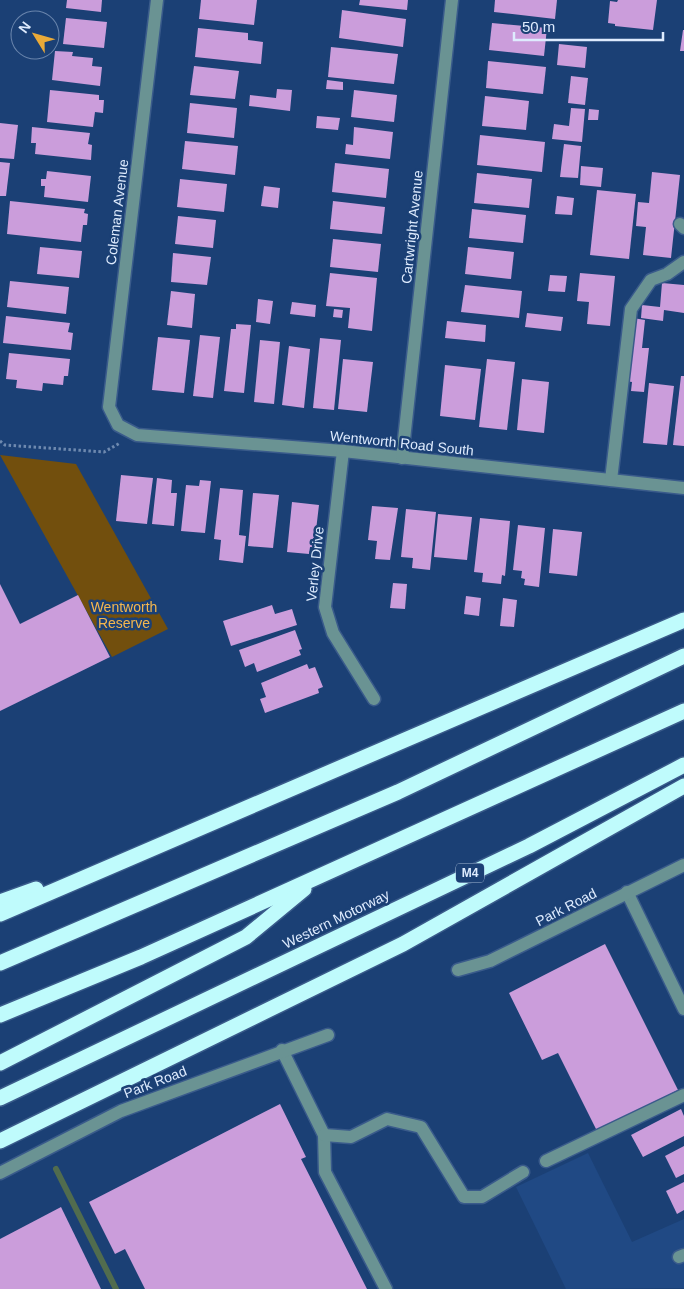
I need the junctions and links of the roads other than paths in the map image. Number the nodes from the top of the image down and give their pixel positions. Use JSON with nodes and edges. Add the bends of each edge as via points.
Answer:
{"nodes":[{"id":1,"x":157,"y":0,"type":"edge"},
{"id":2,"x":452,"y":0,"type":"edge"},
{"id":3,"x":684,"y":262,"type":"edge"},
{"id":4,"x":118,"y":425,"type":"joint"},
{"id":5,"x":343,"y":451,"type":"junction"},
{"id":6,"x":402,"y":458,"type":"junction"},
{"id":7,"x":611,"y":480,"type":"junction"},
{"id":8,"x":684,"y":488,"type":"edge"},
{"id":9,"x":684,"y":620,"type":"edge"},
{"id":10,"x":684,"y":656,"type":"edge"},
{"id":11,"x":374,"y":698,"type":"dead end"},
{"id":12,"x":684,"y":711,"type":"edge"},
{"id":13,"x":684,"y":765,"type":"edge"},
{"id":14,"x":684,"y":786,"type":"edge"},
{"id":15,"x":154,"y":846,"type":"junction"},
{"id":16,"x":684,"y":865,"type":"edge"},
{"id":17,"x":321,"y":875,"type":"junction"},
{"id":18,"x":627,"y":892,"type":"junction"},
{"id":19,"x":0,"y":902,"type":"edge"},
{"id":20,"x":0,"y":914,"type":"edge"},
{"id":21,"x":34,"y":948,"type":"junction"},
{"id":22,"x":0,"y":952,"type":"edge"},
{"id":23,"x":0,"y":963,"type":"edge"},
{"id":24,"x":458,"y":970,"type":"dead end"},
{"id":25,"x":684,"y":1009,"type":"edge"},
{"id":26,"x":2,"y":1014,"type":"edge"},
{"id":27,"x":328,"y":1035,"type":"dead end"},
{"id":28,"x":282,"y":1050,"type":"junction"},
{"id":29,"x":0,"y":1063,"type":"edge"},
{"id":30,"x":684,"y":1095,"type":"edge"},
{"id":31,"x":0,"y":1098,"type":"edge"},
{"id":32,"x":324,"y":1134,"type":"junction"},
{"id":33,"x":0,"y":1141,"type":"edge"},
{"id":34,"x":546,"y":1161,"type":"dead end"},
{"id":35,"x":523,"y":1172,"type":"dead end"},
{"id":36,"x":0,"y":1173,"type":"edge"},
{"id":37,"x":386,"y":1289,"type":"edge"}],
"edges":[{"from":1,"to":4,"type":"street","name":"Coleman Avenue","via":[[110,407]]},
{"from":2,"to":6,"type":"street","name":"Cartwright Avenue"},
{"from":3,"to":7,"type":"street","via":[[651,280],[631,309]]},
{"from":4,"to":5,"type":"street","name":"Wentworth Road South","via":[[137,435]]},
{"from":5,"to":6,"type":"street","name":"Wentworth Road South"},
{"from":5,"to":11,"type":"street","name":"Verley Drive","via":[[325,607],[333,633]]},
{"from":6,"to":7,"type":"street","name":"Wentworth Road South"},
{"from":7,"to":8,"type":"street","name":"Wentworth Road South"},
{"from":9,"to":15,"type":"highway"},
{"from":10,"to":21,"type":"highway","via":[[398,792]]},
{"from":12,"to":17,"type":"highway"},
{"from":13,"to":31,"type":"highway","name":"Western Motorway","number":"M4","via":[[529,846]]},
{"from":14,"to":33,"type":"highway","via":[[403,944]]},
{"from":15,"to":19,"type":"highway"},
{"from":15,"to":20,"type":"highway"},
{"from":16,"to":18,"type":"street","name":"Park Road"},
{"from":17,"to":26,"type":"highway","via":[[141,957]]},
{"from":17,"to":29,"type":"highway","via":[[246,937]]},
{"from":18,"to":24,"type":"street","name":"Park Road","via":[[490,962]]},
{"from":18,"to":25,"type":"street"},
{"from":21,"to":22,"type":"highway"},
{"from":21,"to":23,"type":"highway"},
{"from":27,"to":28,"type":"street","name":"Park Road"},
{"from":28,"to":32,"type":"street"},
{"from":28,"to":36,"type":"street","name":"Park Road","via":[[121,1111]]},
{"from":30,"to":34,"type":"street"},
{"from":32,"to":35,"type":"street","via":[[351,1137],[387,1119],[421,1127],[464,1197],[482,1197]]},
{"from":32,"to":37,"type":"street","via":[[325,1172]]}]}
